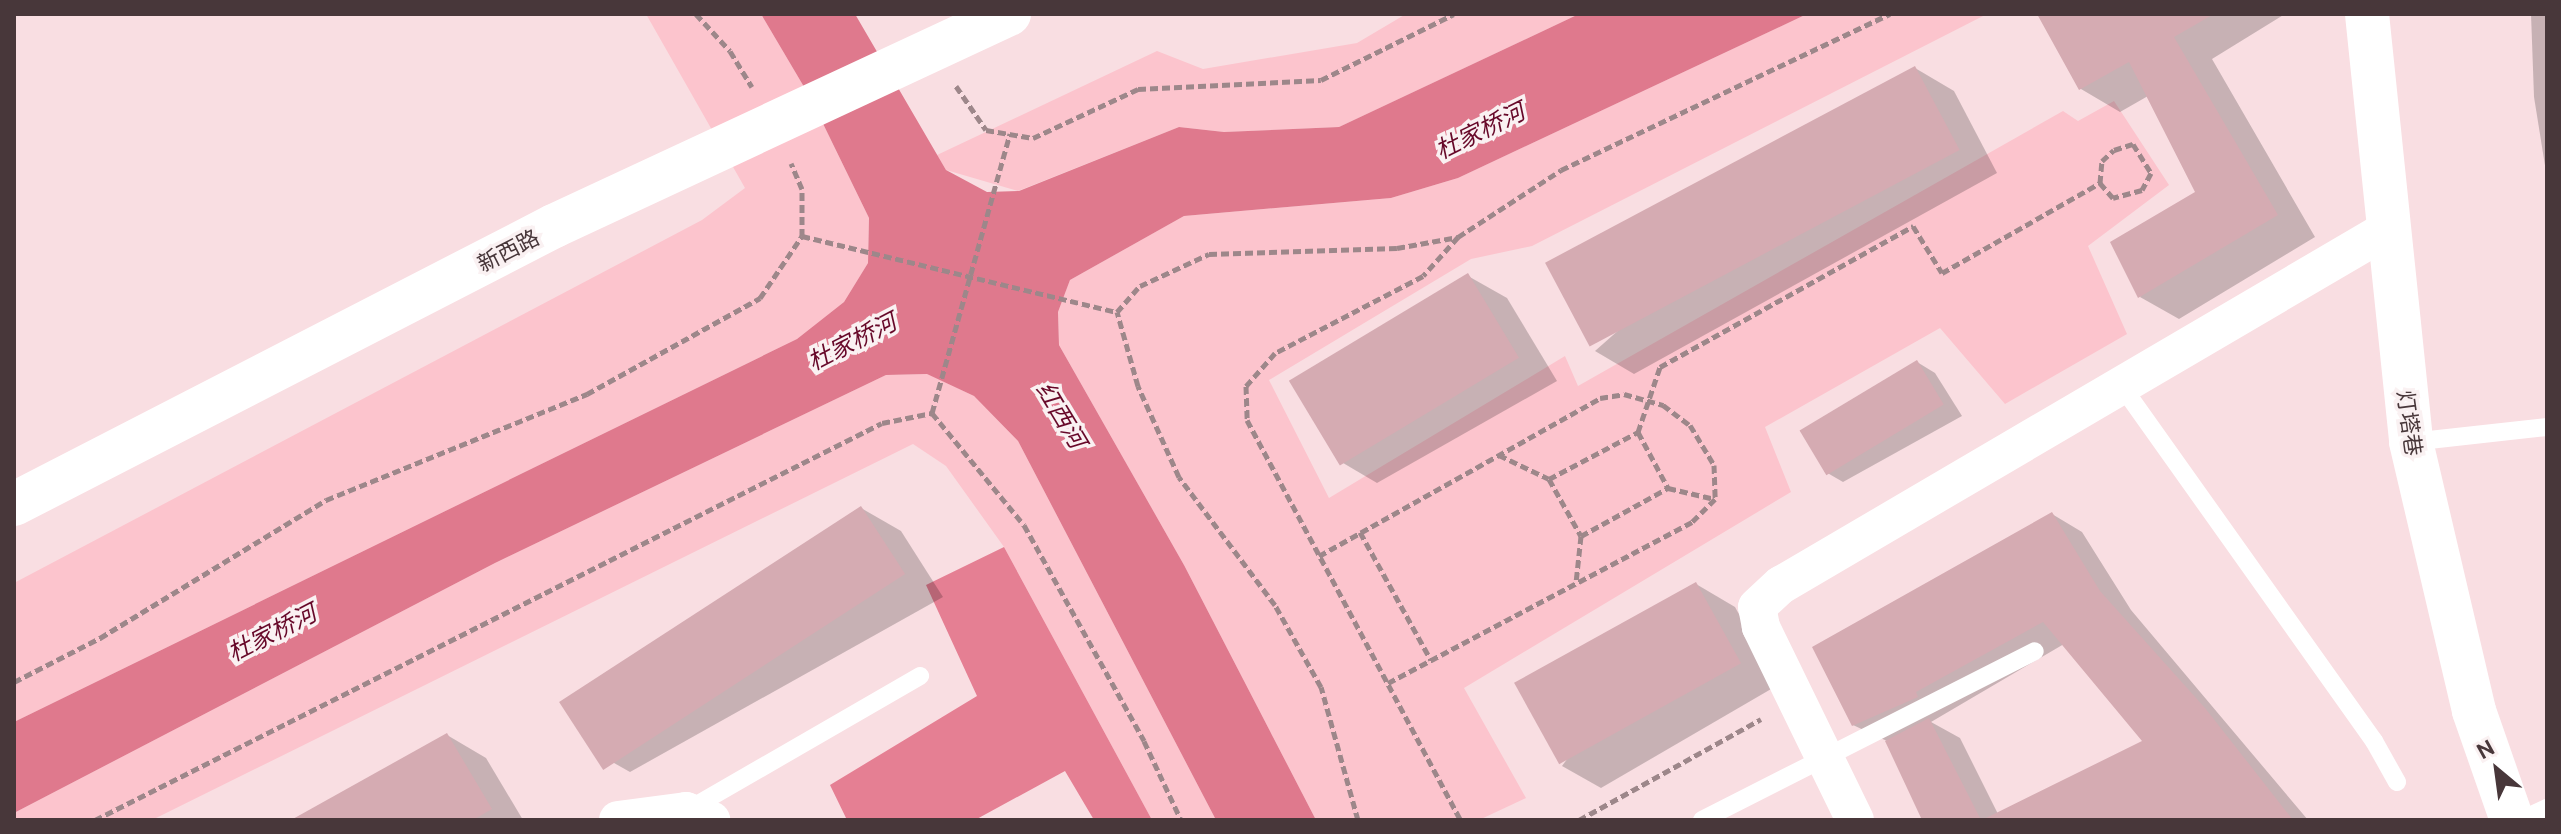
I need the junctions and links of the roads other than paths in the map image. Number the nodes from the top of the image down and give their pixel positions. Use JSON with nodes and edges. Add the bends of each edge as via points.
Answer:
{"nodes":[{"id":1,"x":1009,"y":14,"type":"edge"},
{"id":2,"x":2367,"y":14,"type":"edge"},
{"id":3,"x":2388,"y":229,"type":"junction"},
{"id":4,"x":2121,"y":385,"type":"junction"},
{"id":5,"x":2547,"y":427,"type":"edge"},
{"id":6,"x":2411,"y":442,"type":"junction"},
{"id":7,"x":14,"y":504,"type":"edge"},
{"id":8,"x":2035,"y":651,"type":"dead end"},
{"id":9,"x":920,"y":676,"type":"dead end"},
{"id":10,"x":1823,"y":755,"type":"junction"},
{"id":11,"x":2397,"y":782,"type":"dead end"},
{"id":12,"x":2547,"y":808,"type":"edge"},
{"id":13,"x":698,"y":816,"type":"edge"},
{"id":14,"x":618,"y":820,"type":"edge"},
{"id":15,"x":1702,"y":820,"type":"edge"},
{"id":16,"x":1855,"y":820,"type":"edge"},
{"id":17,"x":2512,"y":820,"type":"edge"},
{"id":18,"x":2521,"y":820,"type":"edge"}],
"edges":[{"from":1,"to":7,"type":"street","name":"新西路","via":[[554,226]]},
{"from":2,"to":3,"type":"street","name":"灯塔巷"},
{"from":3,"to":4,"type":"street"},
{"from":3,"to":6,"type":"street","name":"灯塔巷"},
{"from":4,"to":10,"type":"street","via":[[1781,585],[1757,607],[1761,627]]},
{"from":4,"to":11,"type":"lane","via":[[2374,741]]},
{"from":5,"to":6,"type":"lane"},
{"from":6,"to":17,"type":"street","name":"灯塔巷","via":[[2474,711]]},
{"from":8,"to":10,"type":"lane"},
{"from":9,"to":13,"type":"lane"},
{"from":10,"to":15,"type":"lane"},
{"from":10,"to":16,"type":"street"},
{"from":12,"to":18,"type":"lane"},
{"from":13,"to":14,"type":"street"}]}
